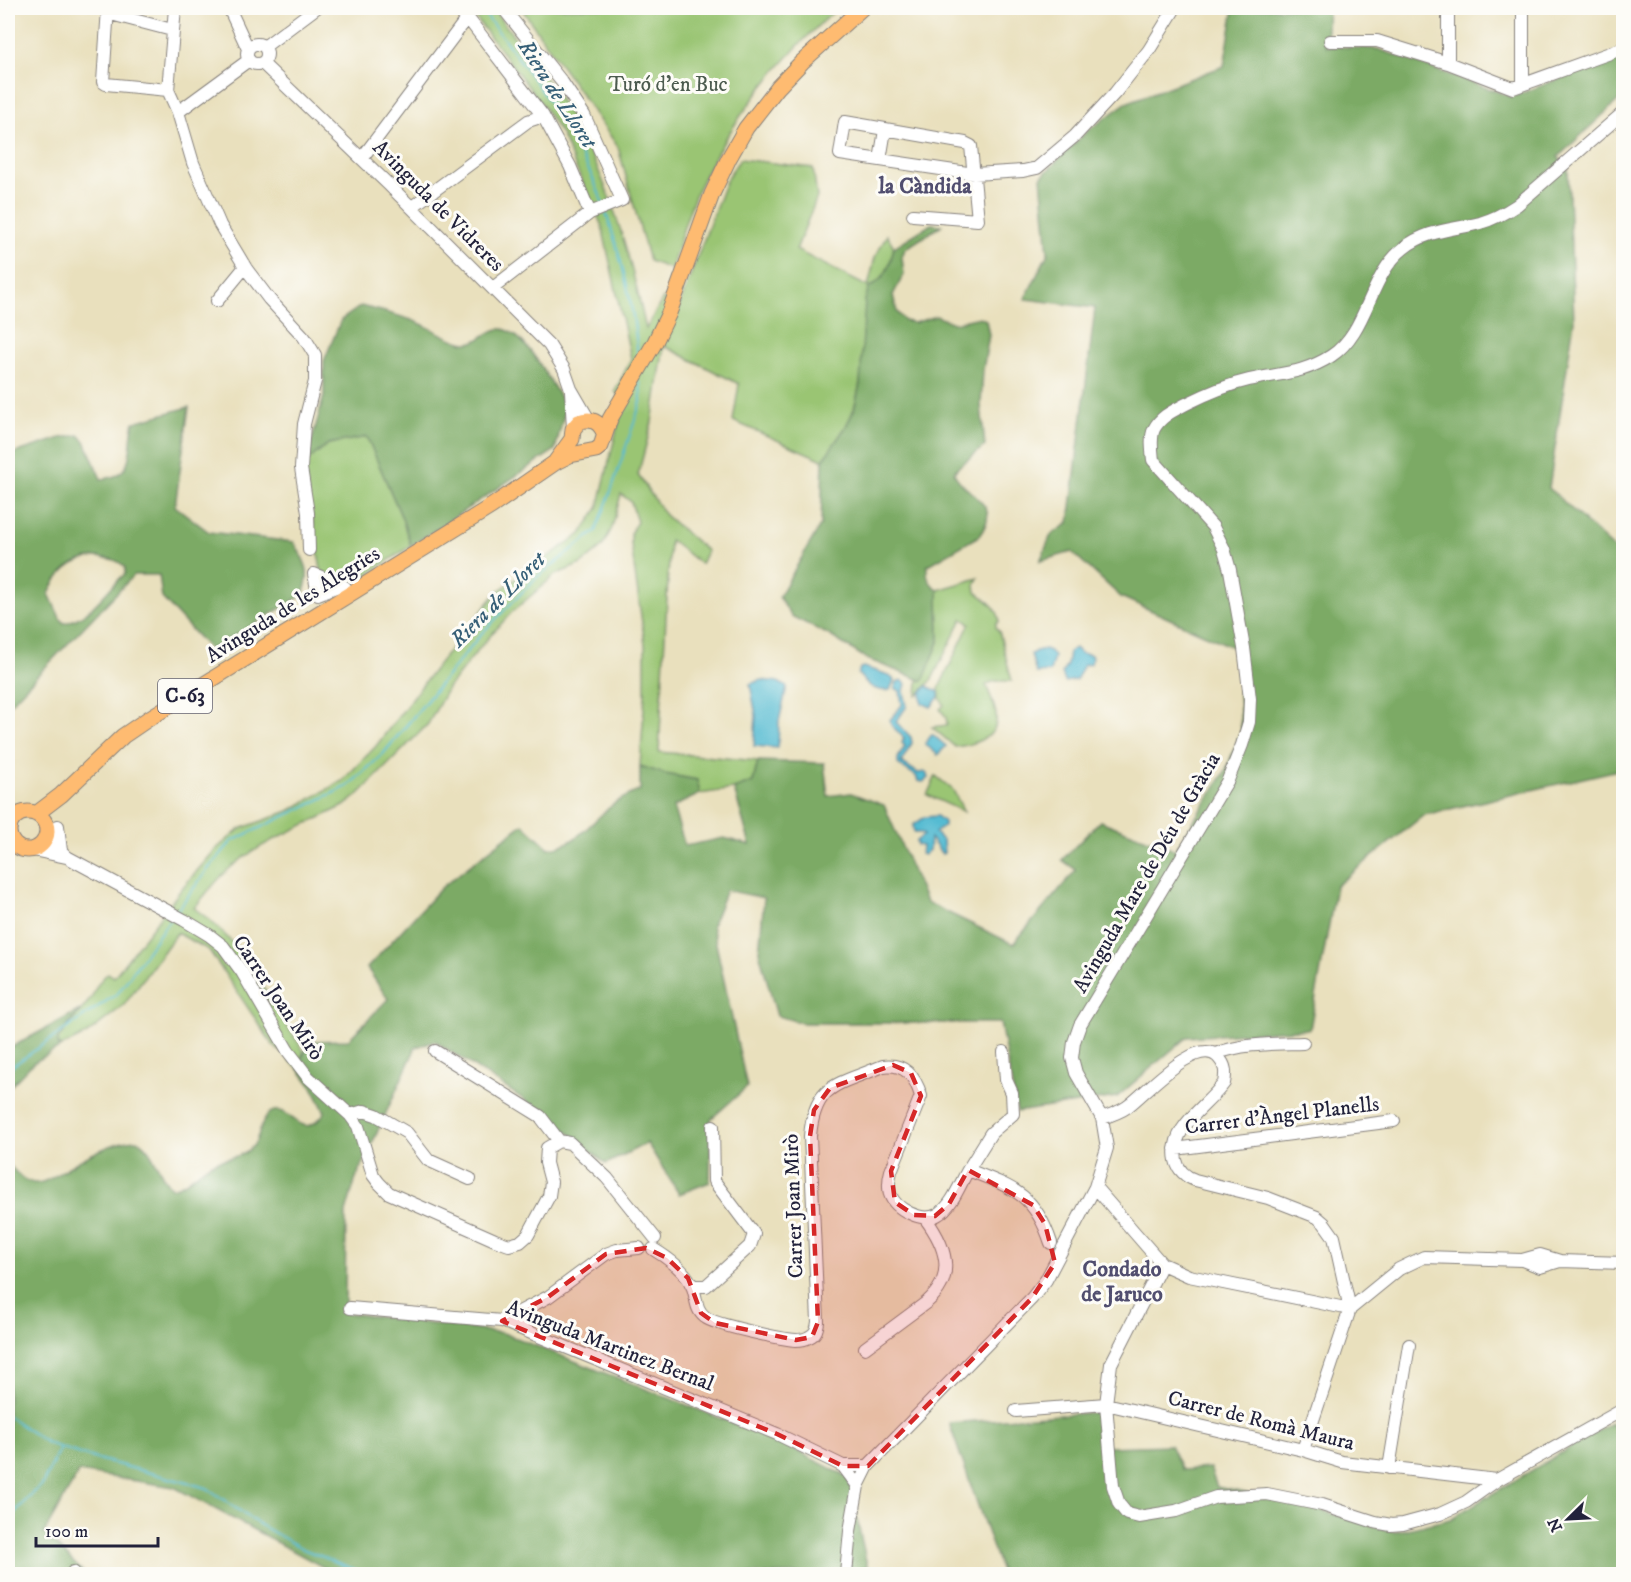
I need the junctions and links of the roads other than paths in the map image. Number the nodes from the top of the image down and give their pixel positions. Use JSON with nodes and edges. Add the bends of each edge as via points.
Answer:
{"nodes":[{"id":1,"x":175,"y":8,"type":"edge"},
{"id":2,"x":229,"y":8,"type":"edge"},
{"id":3,"x":236,"y":8,"type":"edge"},
{"id":4,"x":316,"y":8,"type":"edge"},
{"id":5,"x":503,"y":8,"type":"edge"},
{"id":6,"x":862,"y":8,"type":"edge"},
{"id":7,"x":1175,"y":8,"type":"edge"},
{"id":8,"x":1448,"y":8,"type":"edge"},
{"id":9,"x":1523,"y":8,"type":"edge"},
{"id":10,"x":108,"y":10,"type":"edge"},
{"id":11,"x":464,"y":12,"type":"edge"},
{"id":12,"x":172,"y":30,"type":"junction"},
{"id":13,"x":1330,"y":41,"type":"dead end"},
{"id":14,"x":1623,"y":48,"type":"edge"},
{"id":15,"x":254,"y":50,"type":"junction"},
{"id":16,"x":1448,"y":63,"type":"junction"},
{"id":17,"x":1523,"y":83,"type":"junction"},
{"id":18,"x":168,"y":90,"type":"junction"},
{"id":19,"x":178,"y":112,"type":"junction"},
{"id":20,"x":1623,"y":112,"type":"edge"},
{"id":21,"x":543,"y":116,"type":"junction"},
{"id":22,"x":885,"y":130,"type":"junction"},
{"id":23,"x":362,"y":158,"type":"junction"},
{"id":24,"x":880,"y":160,"type":"junction"},
{"id":25,"x":974,"y":174,"type":"junction"},
{"id":26,"x":412,"y":207,"type":"junction"},
{"id":27,"x":592,"y":212,"type":"junction"},
{"id":28,"x":913,"y":215,"type":"dead end"},
{"id":29,"x":245,"y":267,"type":"junction"},
{"id":30,"x":492,"y":288,"type":"junction"},
{"id":31,"x":217,"y":300,"type":"dead end"},
{"id":32,"x":571,"y":389,"type":"junction"},
{"id":33,"x":621,"y":398,"type":"junction"},
{"id":34,"x":591,"y":420,"type":"junction"},
{"id":35,"x":604,"y":433,"type":"junction"},
{"id":36,"x":572,"y":434,"type":"junction"},
{"id":37,"x":583,"y":452,"type":"junction"},
{"id":38,"x":556,"y":462,"type":"junction"},
{"id":39,"x":309,"y":550,"type":"dead end"},
{"id":40,"x":348,"y":588,"type":"junction"},
{"id":41,"x":61,"y":795,"type":"junction"},
{"id":42,"x":36,"y":814,"type":"junction"},
{"id":43,"x":51,"y":830,"type":"junction"},
{"id":44,"x":9,"y":832,"type":"edge"},
{"id":45,"x":28,"y":850,"type":"junction"},
{"id":46,"x":64,"y":854,"type":"junction"},
{"id":47,"x":8,"y":858,"type":"edge"},
{"id":48,"x":1304,"y":1043,"type":"dead end"},
{"id":49,"x":435,"y":1051,"type":"dead end"},
{"id":50,"x":1004,"y":1052,"type":"dead end"},
{"id":51,"x":1215,"y":1054,"type":"junction"},
{"id":52,"x":350,"y":1115,"type":"junction"},
{"id":53,"x":1102,"y":1118,"type":"junction"},
{"id":54,"x":1394,"y":1121,"type":"dead end"},
{"id":55,"x":713,"y":1126,"type":"dead end"},
{"id":56,"x":559,"y":1141,"type":"junction"},
{"id":57,"x":1175,"y":1149,"type":"junction"},
{"id":58,"x":968,"y":1170,"type":"junction"},
{"id":59,"x":470,"y":1179,"type":"dead end"},
{"id":60,"x":1095,"y":1187,"type":"junction"},
{"id":61,"x":925,"y":1218,"type":"junction"},
{"id":62,"x":649,"y":1242,"type":"junction"},
{"id":63,"x":1057,"y":1246,"type":"junction"},
{"id":64,"x":1623,"y":1263,"type":"edge"},
{"id":65,"x":1162,"y":1264,"type":"junction"},
{"id":66,"x":692,"y":1286,"type":"junction"},
{"id":67,"x":350,"y":1308,"type":"dead end"},
{"id":68,"x":1350,"y":1309,"type":"junction"},
{"id":69,"x":502,"y":1321,"type":"junction"},
{"id":70,"x":1409,"y":1345,"type":"dead end"},
{"id":71,"x":865,"y":1348,"type":"dead end"},
{"id":72,"x":1106,"y":1404,"type":"junction"},
{"id":73,"x":1623,"y":1409,"type":"edge"},
{"id":74,"x":1016,"y":1411,"type":"dead end"},
{"id":75,"x":1303,"y":1450,"type":"junction"},
{"id":76,"x":868,"y":1466,"type":"junction"},
{"id":77,"x":843,"y":1467,"type":"junction"},
{"id":78,"x":1389,"y":1468,"type":"junction"},
{"id":79,"x":1497,"y":1480,"type":"junction"},
{"id":80,"x":858,"y":1486,"type":"junction"},
{"id":81,"x":846,"y":1575,"type":"edge"}],
"edges":[{"from":1,"to":12,"type":"street"},
{"from":2,"to":15,"type":"street"},
{"from":3,"to":15,"type":"street"},
{"from":4,"to":15,"type":"street"},
{"from":5,"to":27,"type":"street","via":[[584,115],[617,202]]},
{"from":6,"to":33,"type":"main road","via":[[778,87],[747,128],[712,194],[669,313]]},
{"from":7,"to":25,"type":"street","via":[[1115,93],[1043,164],[1023,171]]},
{"from":8,"to":16,"type":"street"},
{"from":9,"to":17,"type":"street"},
{"from":10,"to":12,"type":"street"},
{"from":10,"to":18,"type":"street","via":[[103,81]]},
{"from":11,"to":21,"type":"street"},
{"from":11,"to":23,"type":"street"},
{"from":12,"to":18,"type":"street"},
{"from":13,"to":16,"type":"street","via":[[1377,41]]},
{"from":14,"to":17,"type":"street"},
{"from":15,"to":19,"type":"street"},
{"from":15,"to":23,"type":"street","name":"Avinguda de Vidreres","via":[[256,64],[262,63]]},
{"from":16,"to":17,"type":"street","via":[[1513,88]]},
{"from":18,"to":19,"type":"street"},
{"from":19,"to":29,"type":"street","via":[[211,207]]},
{"from":20,"to":53,"type":"street","name":"Avinguda Mare de Déu de Gràcia","via":[[1500,216],[1439,230],[1402,249],[1388,264],[1352,335],[1333,355],[1311,368],[1209,393],[1160,419],[1153,431],[1153,460],[1214,527],[1224,549],[1249,678],[1250,711],[1234,768],[1080,1025],[1072,1058]]},
{"from":21,"to":26,"type":"street","via":[[528,121]]},
{"from":21,"to":27,"type":"street"},
{"from":22,"to":24,"type":"street"},
{"from":22,"to":24,"type":"street","via":[[845,122],[840,154]]},
{"from":22,"to":25,"type":"street","via":[[965,143],[971,146]]},
{"from":23,"to":26,"type":"street","name":"Avinguda de Vidreres"},
{"from":24,"to":25,"type":"street"},
{"from":25,"to":28,"type":"street","via":[[978,220]]},
{"from":26,"to":30,"type":"street","name":"Avinguda de Vidreres"},
{"from":27,"to":30,"type":"street"},
{"from":29,"to":31,"type":"street"},
{"from":29,"to":39,"type":"street","via":[[315,355],[315,381],[304,424],[302,468]]},
{"from":30,"to":32,"type":"street","name":"Avinguda de Vidreres","via":[[549,345]]},
{"from":32,"to":34,"type":"street","name":"Avinguda de Vidreres"},
{"from":32,"to":36,"type":"street","name":"Avinguda de Vidreres"},
{"from":33,"to":34,"type":"main road"},
{"from":33,"to":35,"type":"main road"},
{"from":34,"to":35,"type":"main road"},
{"from":34,"to":36,"type":"main road","via":[[579,422]]},
{"from":35,"to":37,"type":"main road","via":[[601,446]]},
{"from":36,"to":37,"type":"main road","via":[[574,444]]},
{"from":36,"to":38,"type":"main road","number":"C-63"},
{"from":37,"to":38,"type":"main road","number":"C-63"},
{"from":38,"to":40,"type":"main road","name":"Avinguda de les Alegries","number":"C-63","via":[[492,506]]},
{"from":40,"to":40,"type":"street","via":[[314,574],[318,594]]},
{"from":40,"to":41,"type":"main road","name":"Avinguda de les Alegries","number":"C-63","via":[[131,730]]},
{"from":41,"to":42,"type":"main road","name":"Avinguda de les Alegries","number":"C-63"},
{"from":41,"to":43,"type":"main road","name":"Avinguda de les Alegries","number":"C-63"},
{"from":42,"to":43,"type":"main road"},
{"from":42,"to":44,"type":"main road","number":"C-63","via":[[22,813]]},
{"from":43,"to":45,"type":"main road","number":"C-63","via":[[42,845]]},
{"from":43,"to":46,"type":"street","name":"Carrer Joan Mirò"},
{"from":44,"to":45,"type":"main road","number":"C-63","via":[[15,846]]},
{"from":45,"to":46,"type":"street","name":"Carrer Joan Mirò"},
{"from":45,"to":47,"type":"main road","number":"C-63"},
{"from":46,"to":52,"type":"street","name":"Carrer Joan Mirò","via":[[224,946],[288,1051],[308,1077]]},
{"from":48,"to":51,"type":"street","via":[[1232,1048]]},
{"from":49,"to":56,"type":"street","via":[[540,1116]]},
{"from":50,"to":58,"type":"street","via":[[1005,1080],[1012,1093],[1013,1114],[991,1133]]},
{"from":51,"to":53,"type":"street","via":[[1204,1052],[1179,1062],[1127,1107]]},
{"from":51,"to":57,"type":"street","via":[[1223,1063],[1224,1083],[1181,1130]]},
{"from":52,"to":56,"type":"street","name":"Carrer Joan Mirò","via":[[358,1126],[373,1175],[389,1193],[508,1245],[528,1235],[549,1196],[547,1148]]},
{"from":52,"to":59,"type":"street","via":[[364,1111],[376,1114],[408,1133],[428,1160]]},
{"from":53,"to":60,"type":"street","name":"Avinguda Mare de Déu de Gràcia","via":[[1107,1148]]},
{"from":54,"to":57,"type":"street","name":"Carrer d'Àngel Planells"},
{"from":55,"to":66,"type":"street","via":[[714,1181],[754,1234],[750,1246],[706,1286]]},
{"from":56,"to":62,"type":"street","name":"Carrer Joan Mirò","via":[[570,1143],[607,1178]]},
{"from":57,"to":68,"type":"street","via":[[1176,1163],[1187,1177],[1261,1196],[1324,1223],[1334,1237]]},
{"from":58,"to":61,"type":"street","via":[[949,1204],[935,1216]]},
{"from":58,"to":63,"type":"street","via":[[1017,1191],[1033,1204]]},
{"from":60,"to":63,"type":"street","name":"Avinguda Mare de Déu de Gràcia"},
{"from":60,"to":65,"type":"street"},
{"from":61,"to":66,"type":"street","name":"Carrer Joan Mirò","via":[[895,1203],[889,1182],[921,1096],[911,1073],[902,1067],[883,1066],[830,1088],[814,1110],[810,1136],[818,1322],[812,1337],[796,1340],[714,1323],[701,1313]]},
{"from":61,"to":71,"type":"street","via":[[943,1253],[946,1271],[942,1284],[927,1302]]},
{"from":62,"to":66,"type":"street","name":"Carrer Joan Mirò"},
{"from":62,"to":69,"type":"street","via":[[606,1254],[548,1297]]},
{"from":63,"to":76,"type":"street","via":[[1055,1263],[1032,1298]]},
{"from":64,"to":68,"type":"street","via":[[1560,1261],[1540,1255],[1522,1260],[1424,1257],[1399,1269]]},
{"from":65,"to":68,"type":"street","via":[[1189,1276]]},
{"from":65,"to":72,"type":"street","via":[[1111,1364]]},
{"from":67,"to":69,"type":"street","name":"Avinguda Martinez Bernal"},
{"from":68,"to":75,"type":"street"},
{"from":69,"to":77,"type":"street","name":"Avinguda Martinez Bernal","via":[[777,1434]]},
{"from":70,"to":78,"type":"street"},
{"from":72,"to":74,"type":"street","name":"Carrer de Romà Maura"},
{"from":72,"to":75,"type":"street","name":"Carrer de Romà Maura"},
{"from":72,"to":79,"type":"street","via":[[1113,1486],[1127,1514],[1139,1517],[1176,1511],[1216,1497],[1267,1494],[1391,1525],[1440,1514],[1466,1502]]},
{"from":73,"to":79,"type":"street"},
{"from":75,"to":78,"type":"street","name":"Carrer de Romà Maura","via":[[1342,1462]]},
{"from":76,"to":77,"type":"street","name":"Avinguda Martinez Bernal"},
{"from":76,"to":80,"type":"street"},
{"from":77,"to":80,"type":"street","name":"Avinguda Martinez Bernal"},
{"from":78,"to":79,"type":"street","name":"Carrer de Romà Maura"},
{"from":80,"to":81,"type":"street"}]}
